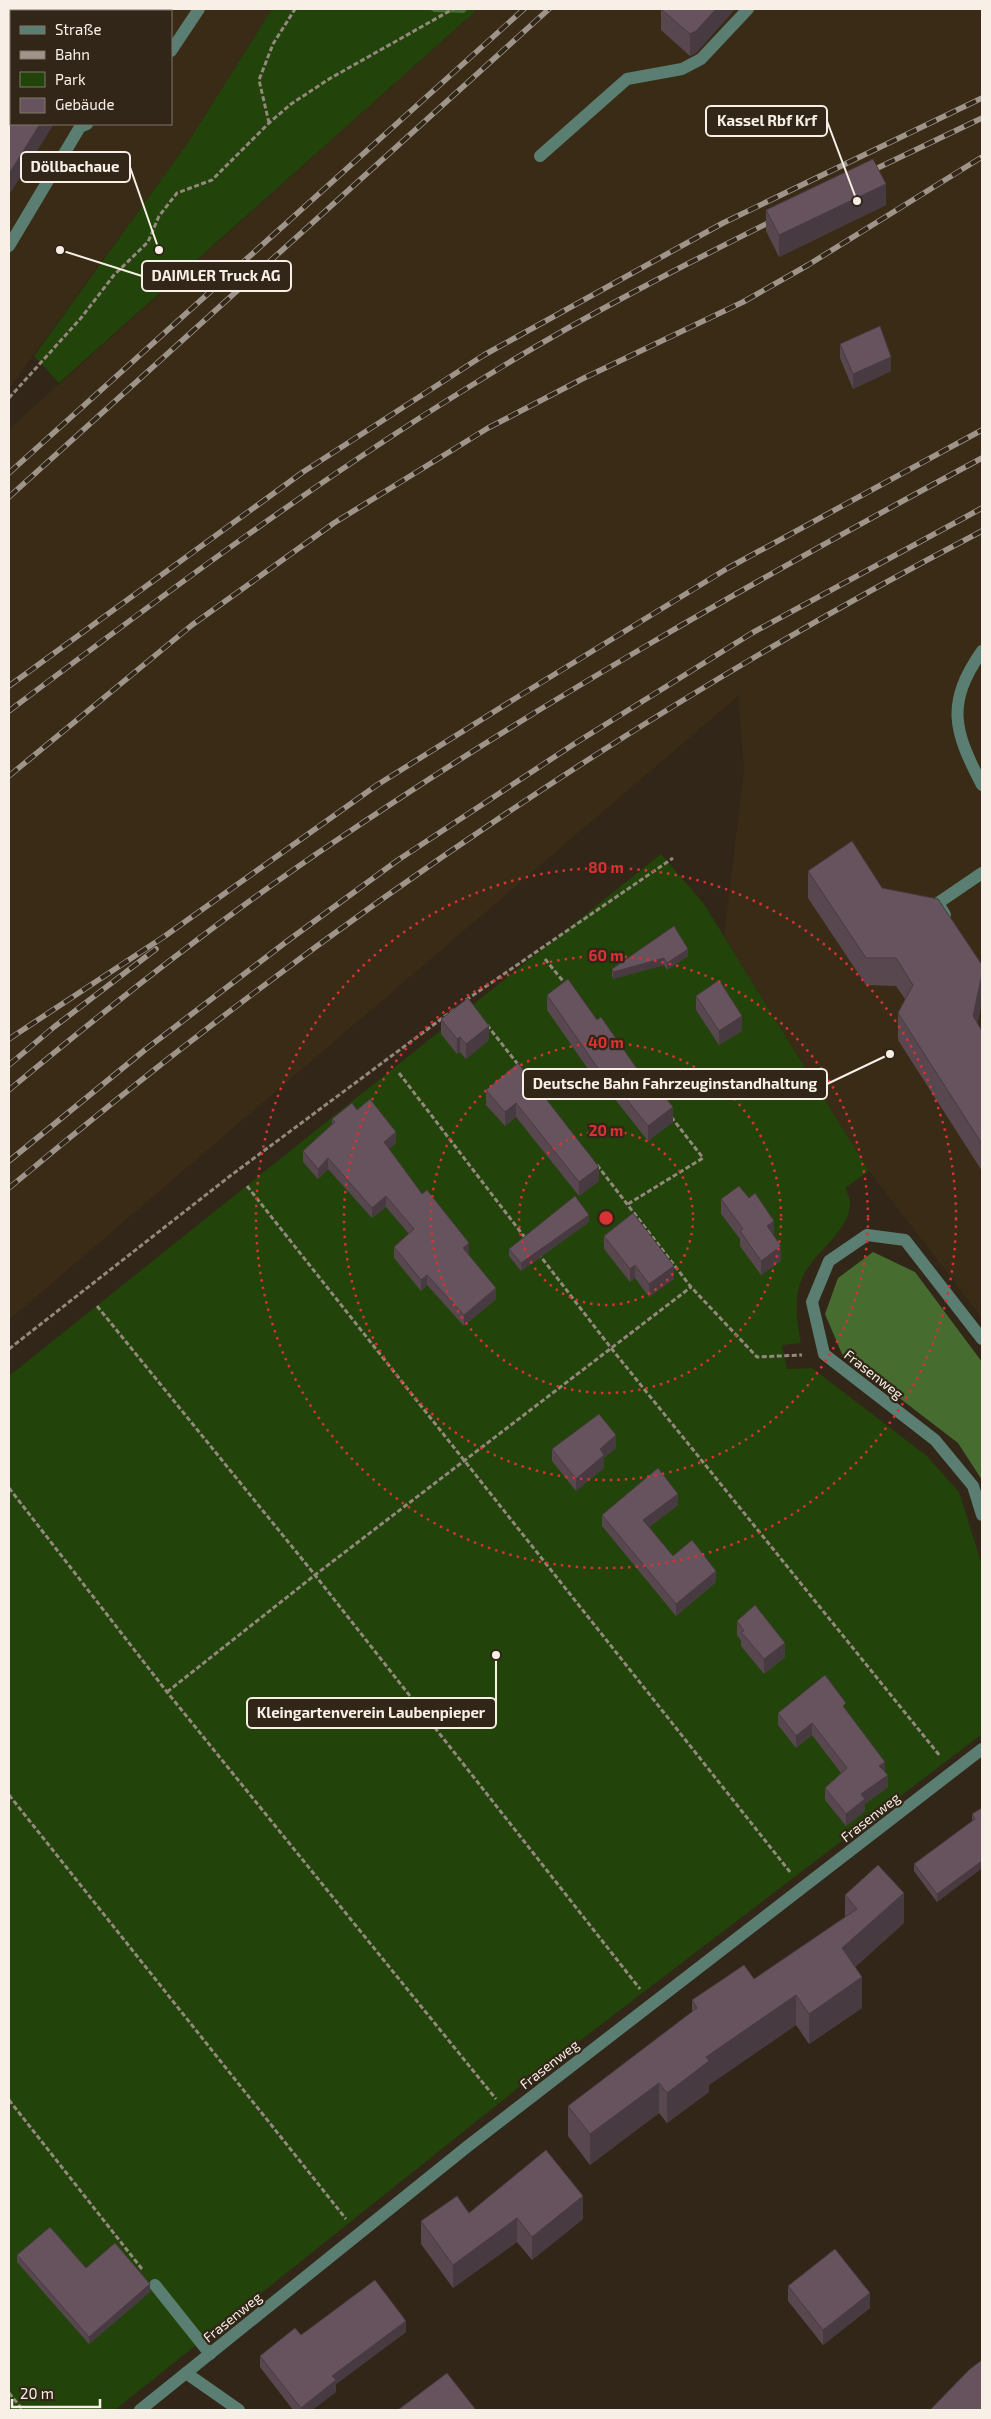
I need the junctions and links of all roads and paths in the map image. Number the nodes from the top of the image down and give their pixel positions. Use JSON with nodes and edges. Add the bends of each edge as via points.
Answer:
{"nodes":[{"id":1,"x":199,"y":9,"type":"edge"},
{"id":2,"x":295,"y":9,"type":"edge"},
{"id":3,"x":452,"y":9,"type":"edge"},
{"id":4,"x":748,"y":9,"type":"edge"},
{"id":5,"x":172,"y":50,"type":"edge"},
{"id":6,"x":269,"y":123,"type":"junction"},
{"id":7,"x":85,"y":125,"type":"edge"},
{"id":8,"x":540,"y":156,"type":"dead end"},
{"id":9,"x":9,"y":246,"type":"edge"},
{"id":10,"x":9,"y":398,"type":"edge"},
{"id":11,"x":982,"y":652,"type":"edge"},
{"id":12,"x":982,"y":785,"type":"edge"},
{"id":13,"x":673,"y":858,"type":"dead end"},
{"id":14,"x":982,"y":874,"type":"edge"},
{"id":15,"x":953,"y":926,"type":"edge"},
{"id":16,"x":545,"y":959,"type":"dead end"},
{"id":17,"x":570,"y":990,"type":"edge"},
{"id":18,"x":487,"y":1024,"type":"edge"},
{"id":19,"x":523,"y":1071,"type":"edge"},
{"id":20,"x":399,"y":1073,"type":"dead end"},
{"id":21,"x":667,"y":1112,"type":"edge"},
{"id":22,"x":591,"y":1157,"type":"edge"},
{"id":23,"x":247,"y":1186,"type":"dead end"},
{"id":24,"x":628,"y":1204,"type":"junction"},
{"id":25,"x":691,"y":1287,"type":"junction"},
{"id":26,"x":97,"y":1306,"type":"dead end"},
{"id":27,"x":982,"y":1339,"type":"edge"},
{"id":28,"x":611,"y":1348,"type":"junction"},
{"id":29,"x":9,"y":1349,"type":"edge"},
{"id":30,"x":824,"y":1354,"type":"junction"},
{"id":31,"x":464,"y":1462,"type":"junction"},
{"id":32,"x":9,"y":1488,"type":"edge"},
{"id":33,"x":982,"y":1515,"type":"edge"},
{"id":34,"x":315,"y":1575,"type":"junction"},
{"id":35,"x":168,"y":1692,"type":"junction"},
{"id":36,"x":982,"y":1749,"type":"edge"},
{"id":37,"x":950,"y":1774,"type":"junction"},
{"id":38,"x":9,"y":1795,"type":"edge"},
{"id":39,"x":802,"y":1888,"type":"junction"},
{"id":40,"x":652,"y":2004,"type":"junction"},
{"id":41,"x":9,"y":2100,"type":"edge"},
{"id":42,"x":508,"y":2115,"type":"junction"},
{"id":43,"x":358,"y":2235,"type":"junction"},
{"id":44,"x":155,"y":2285,"type":"joint"},
{"id":45,"x":210,"y":2354,"type":"junction"},
{"id":46,"x":186,"y":2373,"type":"junction"},
{"id":47,"x":9,"y":2393,"type":"edge"},
{"id":48,"x":23,"y":2410,"type":"edge"},
{"id":49,"x":140,"y":2410,"type":"edge"},
{"id":50,"x":239,"y":2410,"type":"edge"}],
"edges":[{"from":1,"to":5,"type":"street"},
{"from":2,"to":6,"type":"path","via":[[273,44],[259,80]]},
{"from":3,"to":6,"type":"path","via":[[329,78]]},
{"from":4,"to":8,"type":"street","via":[[702,59],[682,69],[627,79]]},
{"from":6,"to":10,"type":"path","via":[[212,180],[177,193],[159,216],[148,242],[114,274],[81,318]]},
{"from":7,"to":9,"type":"street","via":[[80,127]]},
{"from":11,"to":12,"type":"street","via":[[967,674],[956,714],[965,753]]},
{"from":13,"to":29,"type":"path","via":[[467,1000],[230,1176]]},
{"from":14,"to":15,"type":"street","via":[[938,903]]},
{"from":16,"to":17,"type":"path"},
{"from":18,"to":19,"type":"path"},
{"from":20,"to":28,"type":"path"},
{"from":21,"to":24,"type":"path","via":[[703,1158]]},
{"from":22,"to":24,"type":"path"},
{"from":23,"to":31,"type":"path"},
{"from":24,"to":25,"type":"path"},
{"from":25,"to":28,"type":"path"},
{"from":25,"to":30,"type":"path","via":[[757,1357]]},
{"from":26,"to":34,"type":"path"},
{"from":27,"to":30,"type":"street","name":"Frasenweg","via":[[905,1240],[867,1235],[829,1261],[812,1302]]},
{"from":28,"to":31,"type":"path"},
{"from":28,"to":37,"type":"path","via":[[934,1749]]},
{"from":30,"to":33,"type":"street","name":"Frasenweg","via":[[935,1440],[973,1486]]},
{"from":31,"to":34,"type":"path"},
{"from":31,"to":39,"type":"path"},
{"from":32,"to":35,"type":"path"},
{"from":34,"to":35,"type":"path"},
{"from":34,"to":40,"type":"path"},
{"from":35,"to":42,"type":"path"},
{"from":36,"to":37,"type":"street","name":"Frasenweg"},
{"from":37,"to":39,"type":"street","name":"Frasenweg"},
{"from":38,"to":43,"type":"path"},
{"from":39,"to":40,"type":"street","name":"Frasenweg"},
{"from":40,"to":42,"type":"street","name":"Frasenweg"},
{"from":41,"to":44,"type":"path"},
{"from":42,"to":43,"type":"street","name":"Frasenweg"},
{"from":43,"to":45,"type":"street","name":"Frasenweg"},
{"from":44,"to":45,"type":"street"},
{"from":45,"to":46,"type":"street","name":"Frasenweg"},
{"from":46,"to":49,"type":"street","name":"Frasenweg"},
{"from":46,"to":50,"type":"street"},
{"from":47,"to":48,"type":"path"}]}
